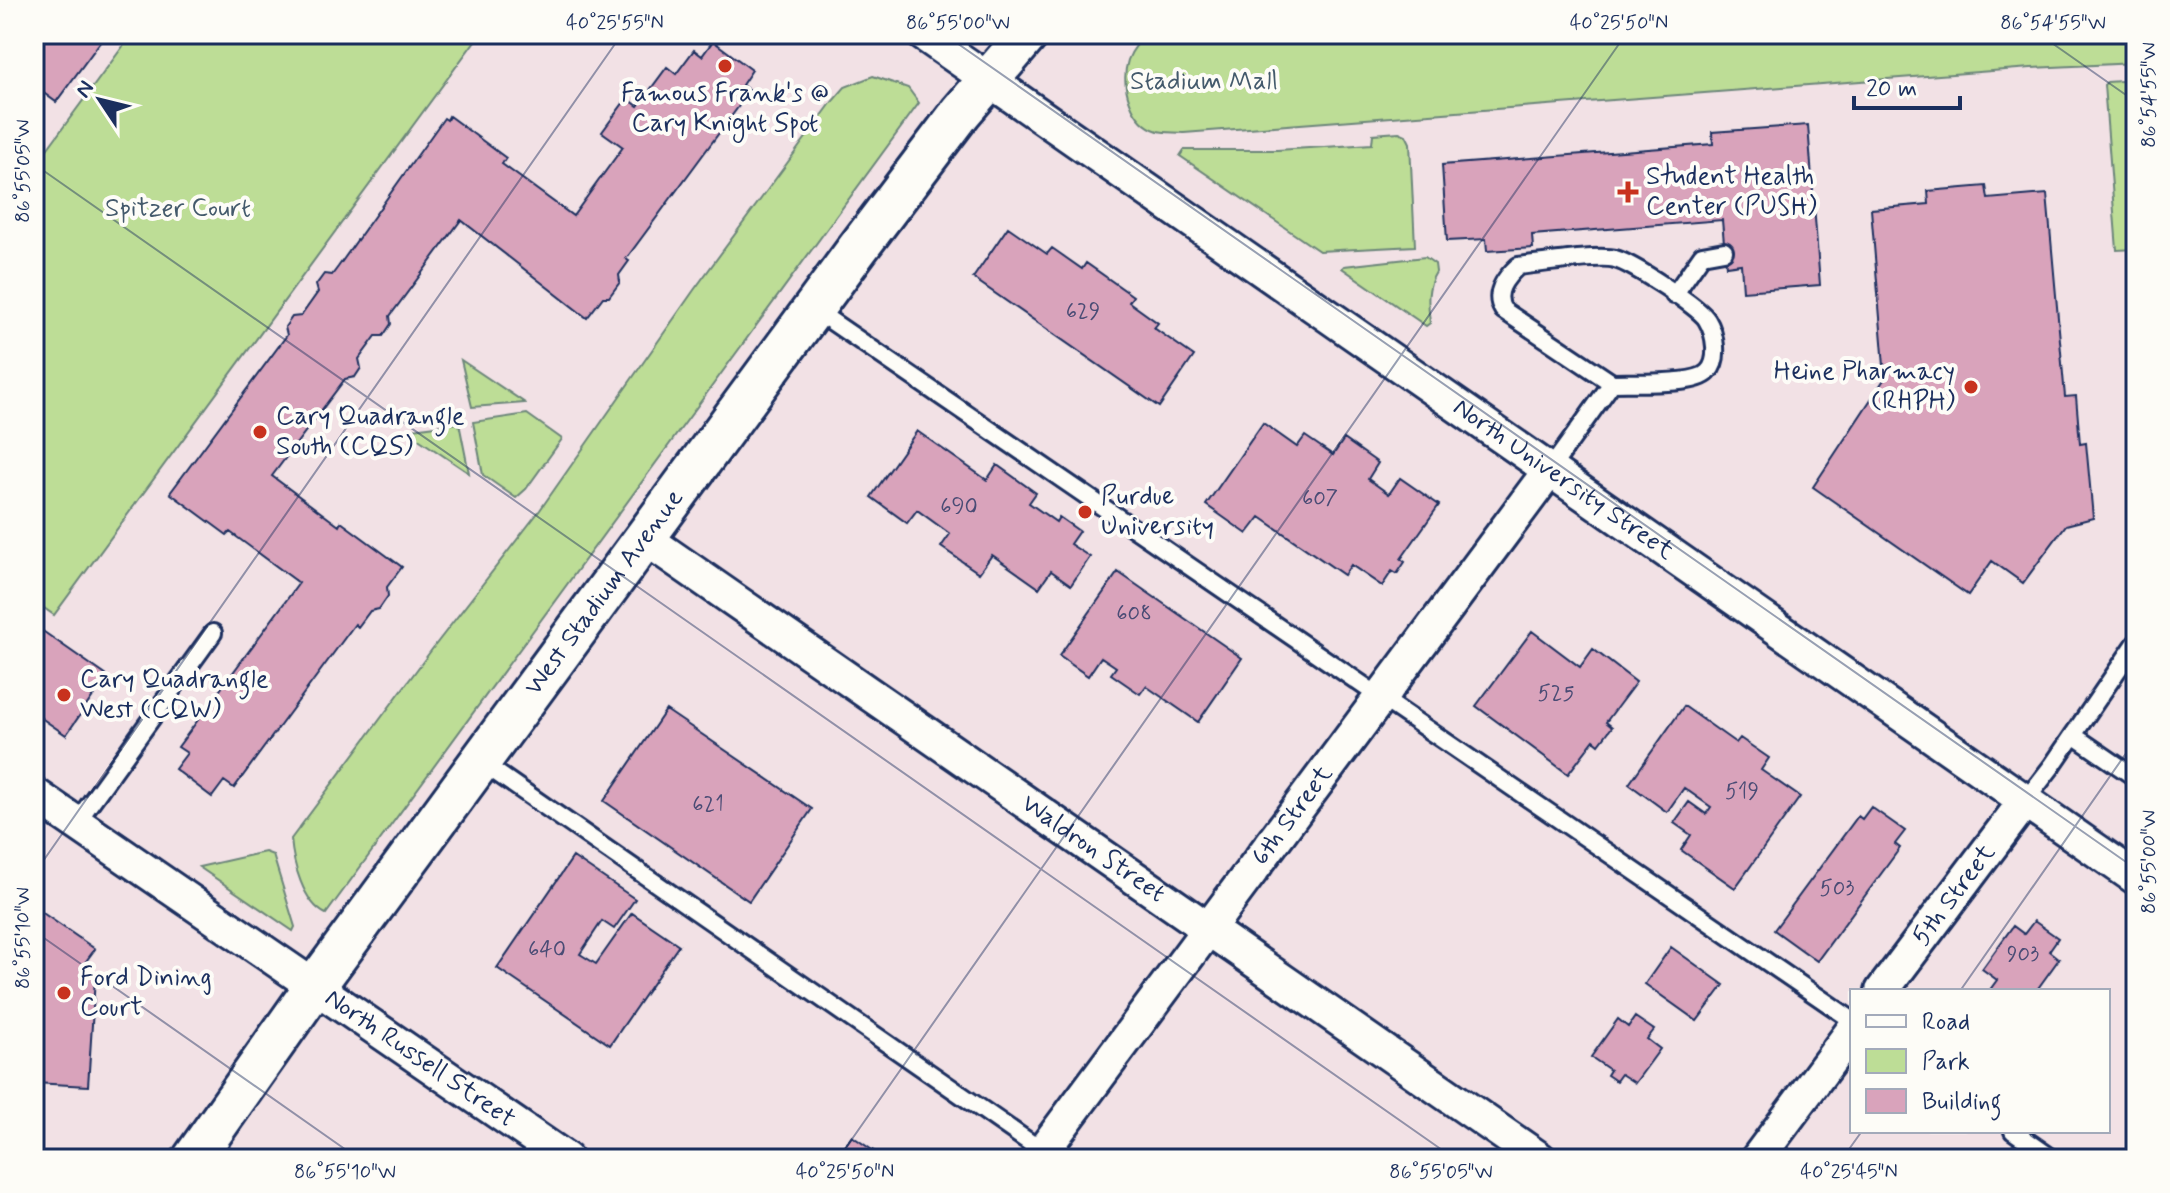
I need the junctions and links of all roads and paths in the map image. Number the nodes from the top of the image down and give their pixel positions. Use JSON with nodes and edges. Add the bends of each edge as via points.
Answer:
{"nodes":[{"id":1,"x":923,"y":34,"type":"edge"},
{"id":2,"x":1028,"y":34,"type":"edge"},
{"id":3,"x":989,"y":80,"type":"junction"},
{"id":4,"x":1724,"y":251,"type":"dead end"},
{"id":5,"x":1674,"y":295,"type":"junction"},
{"id":6,"x":815,"y":310,"type":"junction"},
{"id":7,"x":1612,"y":383,"type":"junction"},
{"id":8,"x":1549,"y":471,"type":"junction"},
{"id":9,"x":646,"y":539,"type":"junction"},
{"id":10,"x":213,"y":633,"type":"dead end"},
{"id":11,"x":2136,"y":643,"type":"edge"},
{"id":12,"x":1381,"y":698,"type":"junction"},
{"id":13,"x":2073,"y":735,"type":"junction"},
{"id":14,"x":481,"y":762,"type":"junction"},
{"id":15,"x":2136,"y":778,"type":"edge"},
{"id":16,"x":34,"y":794,"type":"edge"},
{"id":17,"x":2025,"y":801,"type":"junction"},
{"id":18,"x":76,"y":823,"type":"junction"},
{"id":19,"x":2136,"y":878,"type":"edge"},
{"id":20,"x":1208,"y":929,"type":"junction"},
{"id":21,"x":315,"y":986,"type":"junction"},
{"id":22,"x":1884,"y":989,"type":"edge"},
{"id":23,"x":1850,"y":1019,"type":"edge"},
{"id":24,"x":1850,"y":1034,"type":"edge"},
{"id":25,"x":2016,"y":1133,"type":"edge"},
{"id":26,"x":1044,"y":1157,"type":"edge"},
{"id":27,"x":193,"y":1159,"type":"edge"},
{"id":28,"x":566,"y":1159,"type":"edge"},
{"id":29,"x":1540,"y":1159,"type":"edge"},
{"id":30,"x":1757,"y":1159,"type":"edge"},
{"id":31,"x":2053,"y":1159,"type":"edge"}],
"edges":[{"from":1,"to":3,"type":"street","name":"North University Street"},
{"from":2,"to":3,"type":"street","name":"West Stadium Avenue"},
{"from":3,"to":6,"type":"street","name":"West Stadium Avenue"},
{"from":3,"to":8,"type":"street","name":"North University Street"},
{"from":4,"to":5,"type":"lane","via":[[1702,255]]},
{"from":5,"to":7,"type":"lane","via":[[1706,317],[1715,359],[1708,373],[1694,380]]},
{"from":5,"to":7,"type":"lane","via":[[1612,257],[1518,266],[1507,276],[1500,290],[1503,310]]},
{"from":6,"to":9,"type":"street","name":"West Stadium Avenue"},
{"from":6,"to":12,"type":"lane"},
{"from":7,"to":8,"type":"lane"},
{"from":8,"to":12,"type":"street","name":"6th Street"},
{"from":8,"to":17,"type":"street","name":"North University Street"},
{"from":9,"to":14,"type":"street","name":"West Stadium Avenue"},
{"from":9,"to":20,"type":"street","name":"Waldron Street"},
{"from":10,"to":18,"type":"lane"},
{"from":11,"to":13,"type":"lane"},
{"from":12,"to":20,"type":"street","name":"6th Street"},
{"from":12,"to":23,"type":"lane"},
{"from":13,"to":15,"type":"lane"},
{"from":13,"to":17,"type":"lane"},
{"from":14,"to":21,"type":"street","name":"West Stadium Avenue"},
{"from":14,"to":26,"type":"lane"},
{"from":16,"to":18,"type":"street","name":"North Russell Street"},
{"from":17,"to":19,"type":"street","name":"North University Street"},
{"from":17,"to":22,"type":"street","name":"5th Street"},
{"from":18,"to":21,"type":"street","name":"North Russell Street"},
{"from":20,"to":26,"type":"street","name":"6th Street"},
{"from":20,"to":29,"type":"street","name":"Waldron Street"},
{"from":21,"to":27,"type":"street","name":"West Stadium Avenue"},
{"from":21,"to":28,"type":"street","name":"North Russell Street"},
{"from":24,"to":30,"type":"street"},
{"from":25,"to":31,"type":"lane"}]}
